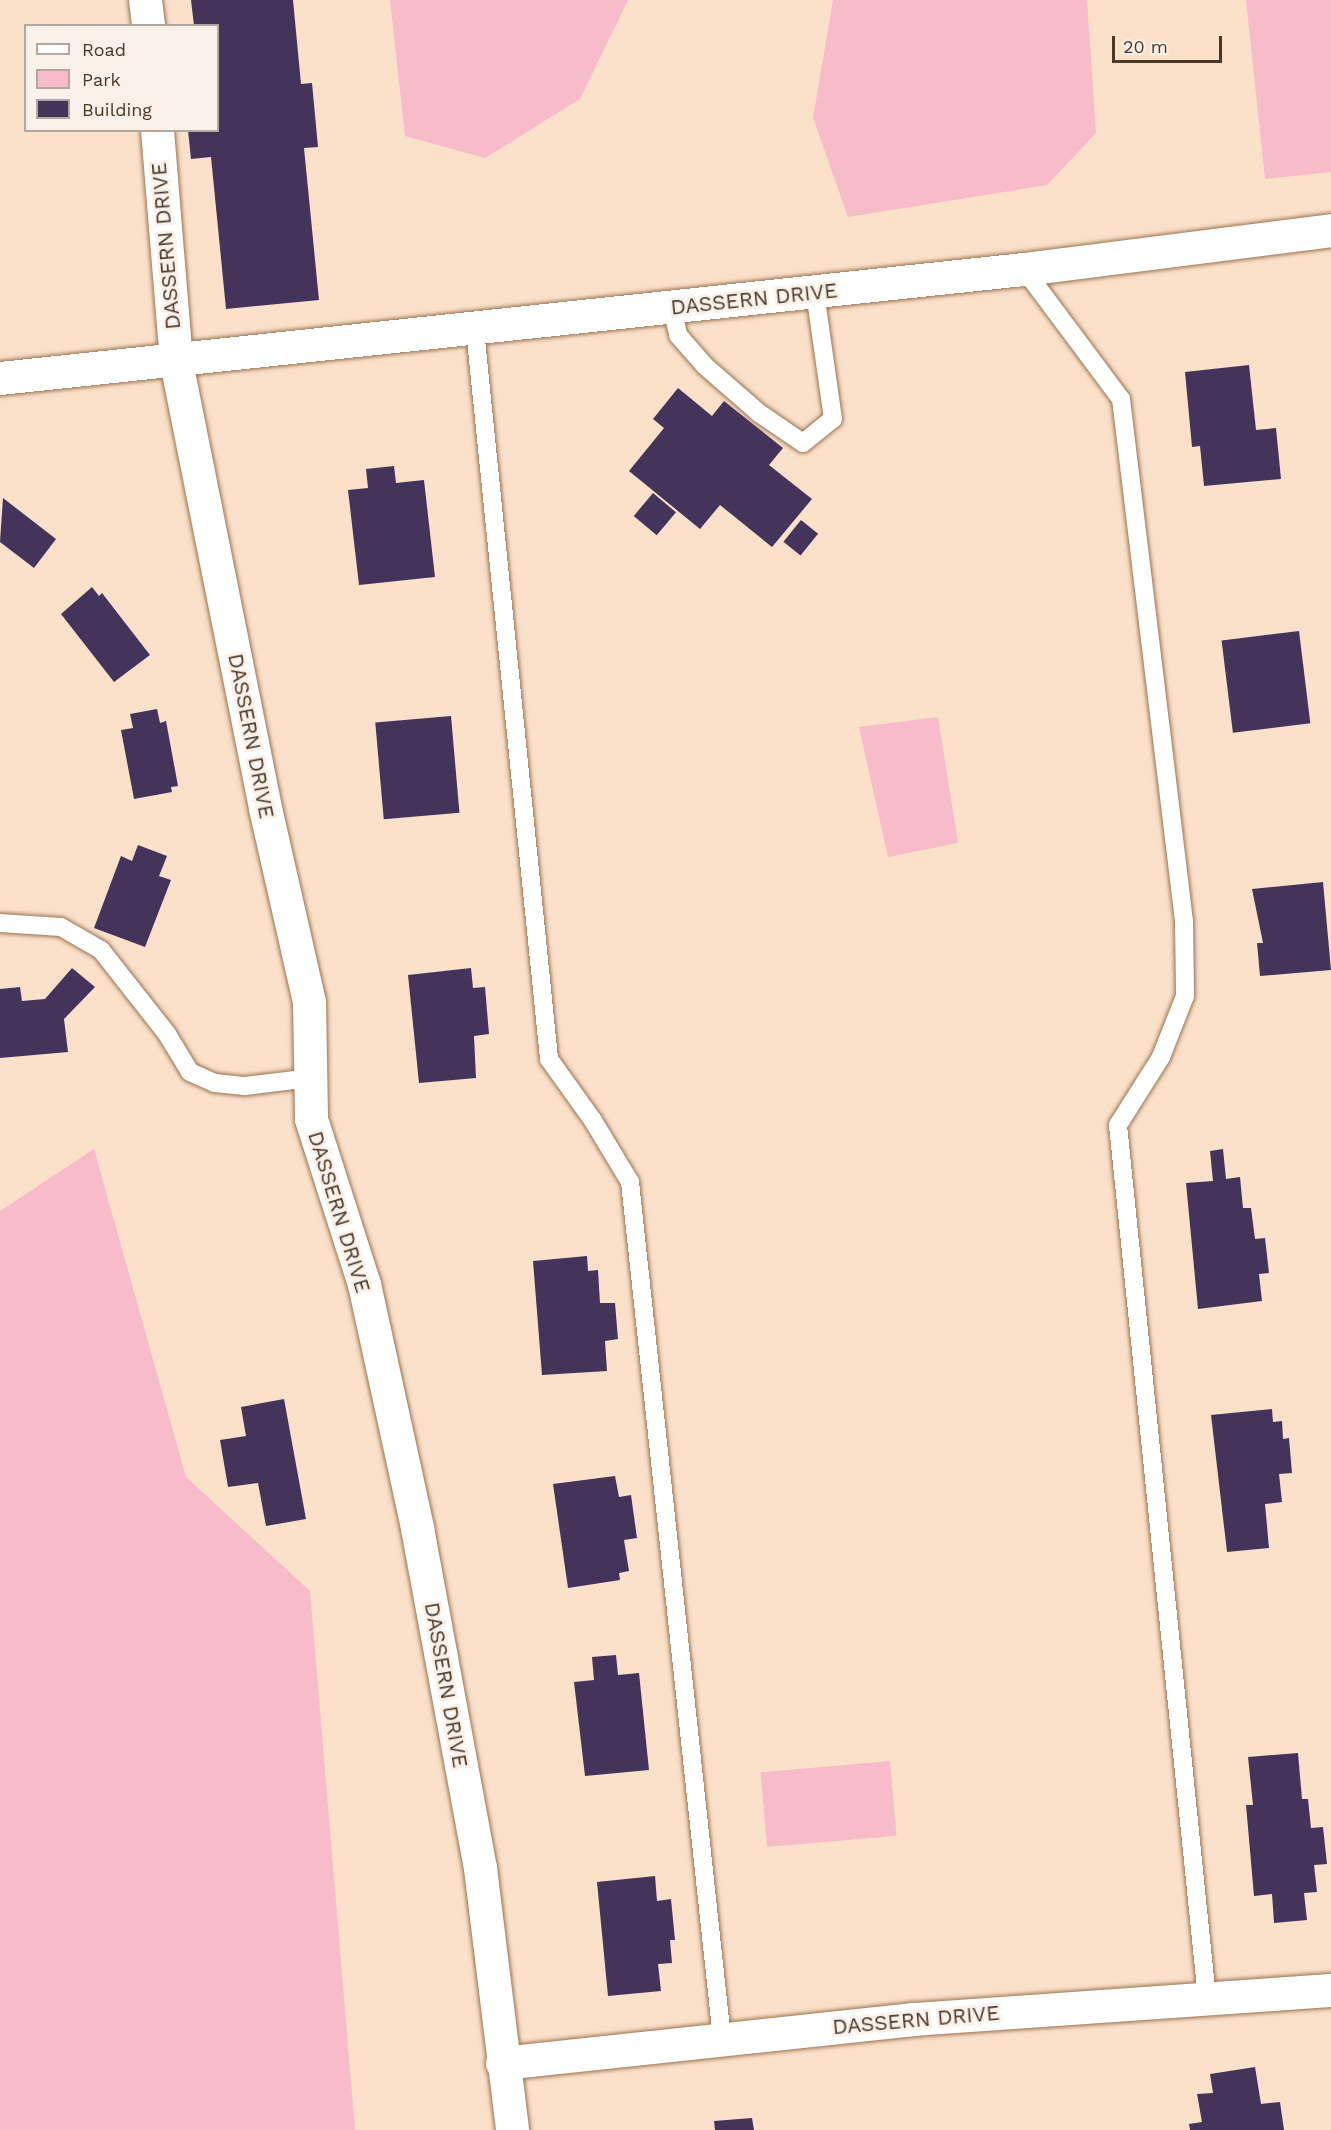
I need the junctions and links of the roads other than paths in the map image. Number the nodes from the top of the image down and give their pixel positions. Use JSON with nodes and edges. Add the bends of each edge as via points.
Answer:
{"nodes":[{"id":1,"x":145,"y":0,"type":"edge"},
{"id":2,"x":148,"y":24,"type":"edge"},
{"id":3,"x":157,"y":132,"type":"edge"},
{"id":4,"x":1331,"y":230,"type":"edge"},
{"id":5,"x":1024,"y":269,"type":"junction"},
{"id":6,"x":815,"y":292,"type":"junction"},
{"id":7,"x":672,"y":308,"type":"junction"},
{"id":8,"x":475,"y":330,"type":"junction"},
{"id":9,"x":176,"y":362,"type":"junction"},
{"id":10,"x":0,"y":378,"type":"edge"},
{"id":11,"x":0,"y":923,"type":"edge"},
{"id":12,"x":310,"y":1078,"type":"junction"},
{"id":13,"x":1331,"y":1990,"type":"edge"},
{"id":14,"x":1207,"y":1998,"type":"junction"},
{"id":15,"x":722,"y":2039,"type":"junction"},
{"id":16,"x":501,"y":2062,"type":"junction"},
{"id":17,"x":512,"y":2130,"type":"edge"}],
"edges":[{"from":1,"to":2,"type":"street"},
{"from":3,"to":9,"type":"street","name":"DASSERN DRIVE"},
{"from":4,"to":5,"type":"street","name":"DASSERN DRIVE"},
{"from":5,"to":6,"type":"street","name":"DASSERN DRIVE"},
{"from":5,"to":14,"type":"lane","via":[[1121,399],[1184,921],[1185,996],[1161,1056],[1118,1125]]},
{"from":6,"to":7,"type":"street","name":"DASSERN DRIVE"},
{"from":6,"to":7,"type":"lane","via":[[833,419],[803,443],[759,413],[705,366],[678,335]]},
{"from":7,"to":8,"type":"street","name":"DASSERN DRIVE"},
{"from":8,"to":9,"type":"street","name":"DASSERN DRIVE"},
{"from":8,"to":15,"type":"lane","via":[[549,1059],[630,1182]]},
{"from":9,"to":10,"type":"street"},
{"from":9,"to":12,"type":"street","name":"DASSERN DRIVE","via":[[265,808],[309,1000]]},
{"from":11,"to":12,"type":"lane","via":[[62,927],[101,950],[167,1034],[190,1072],[216,1083],[245,1086]]},
{"from":12,"to":16,"type":"street","name":"DASSERN DRIVE","via":[[310,1119],[363,1284],[417,1528],[480,1868]]},
{"from":13,"to":14,"type":"street","name":"DASSERN DRIVE"},
{"from":14,"to":15,"type":"street","name":"DASSERN DRIVE","via":[[914,2019]]},
{"from":15,"to":16,"type":"street","name":"DASSERN DRIVE"},
{"from":16,"to":17,"type":"street","name":"DASSERN DRIVE"}]}
